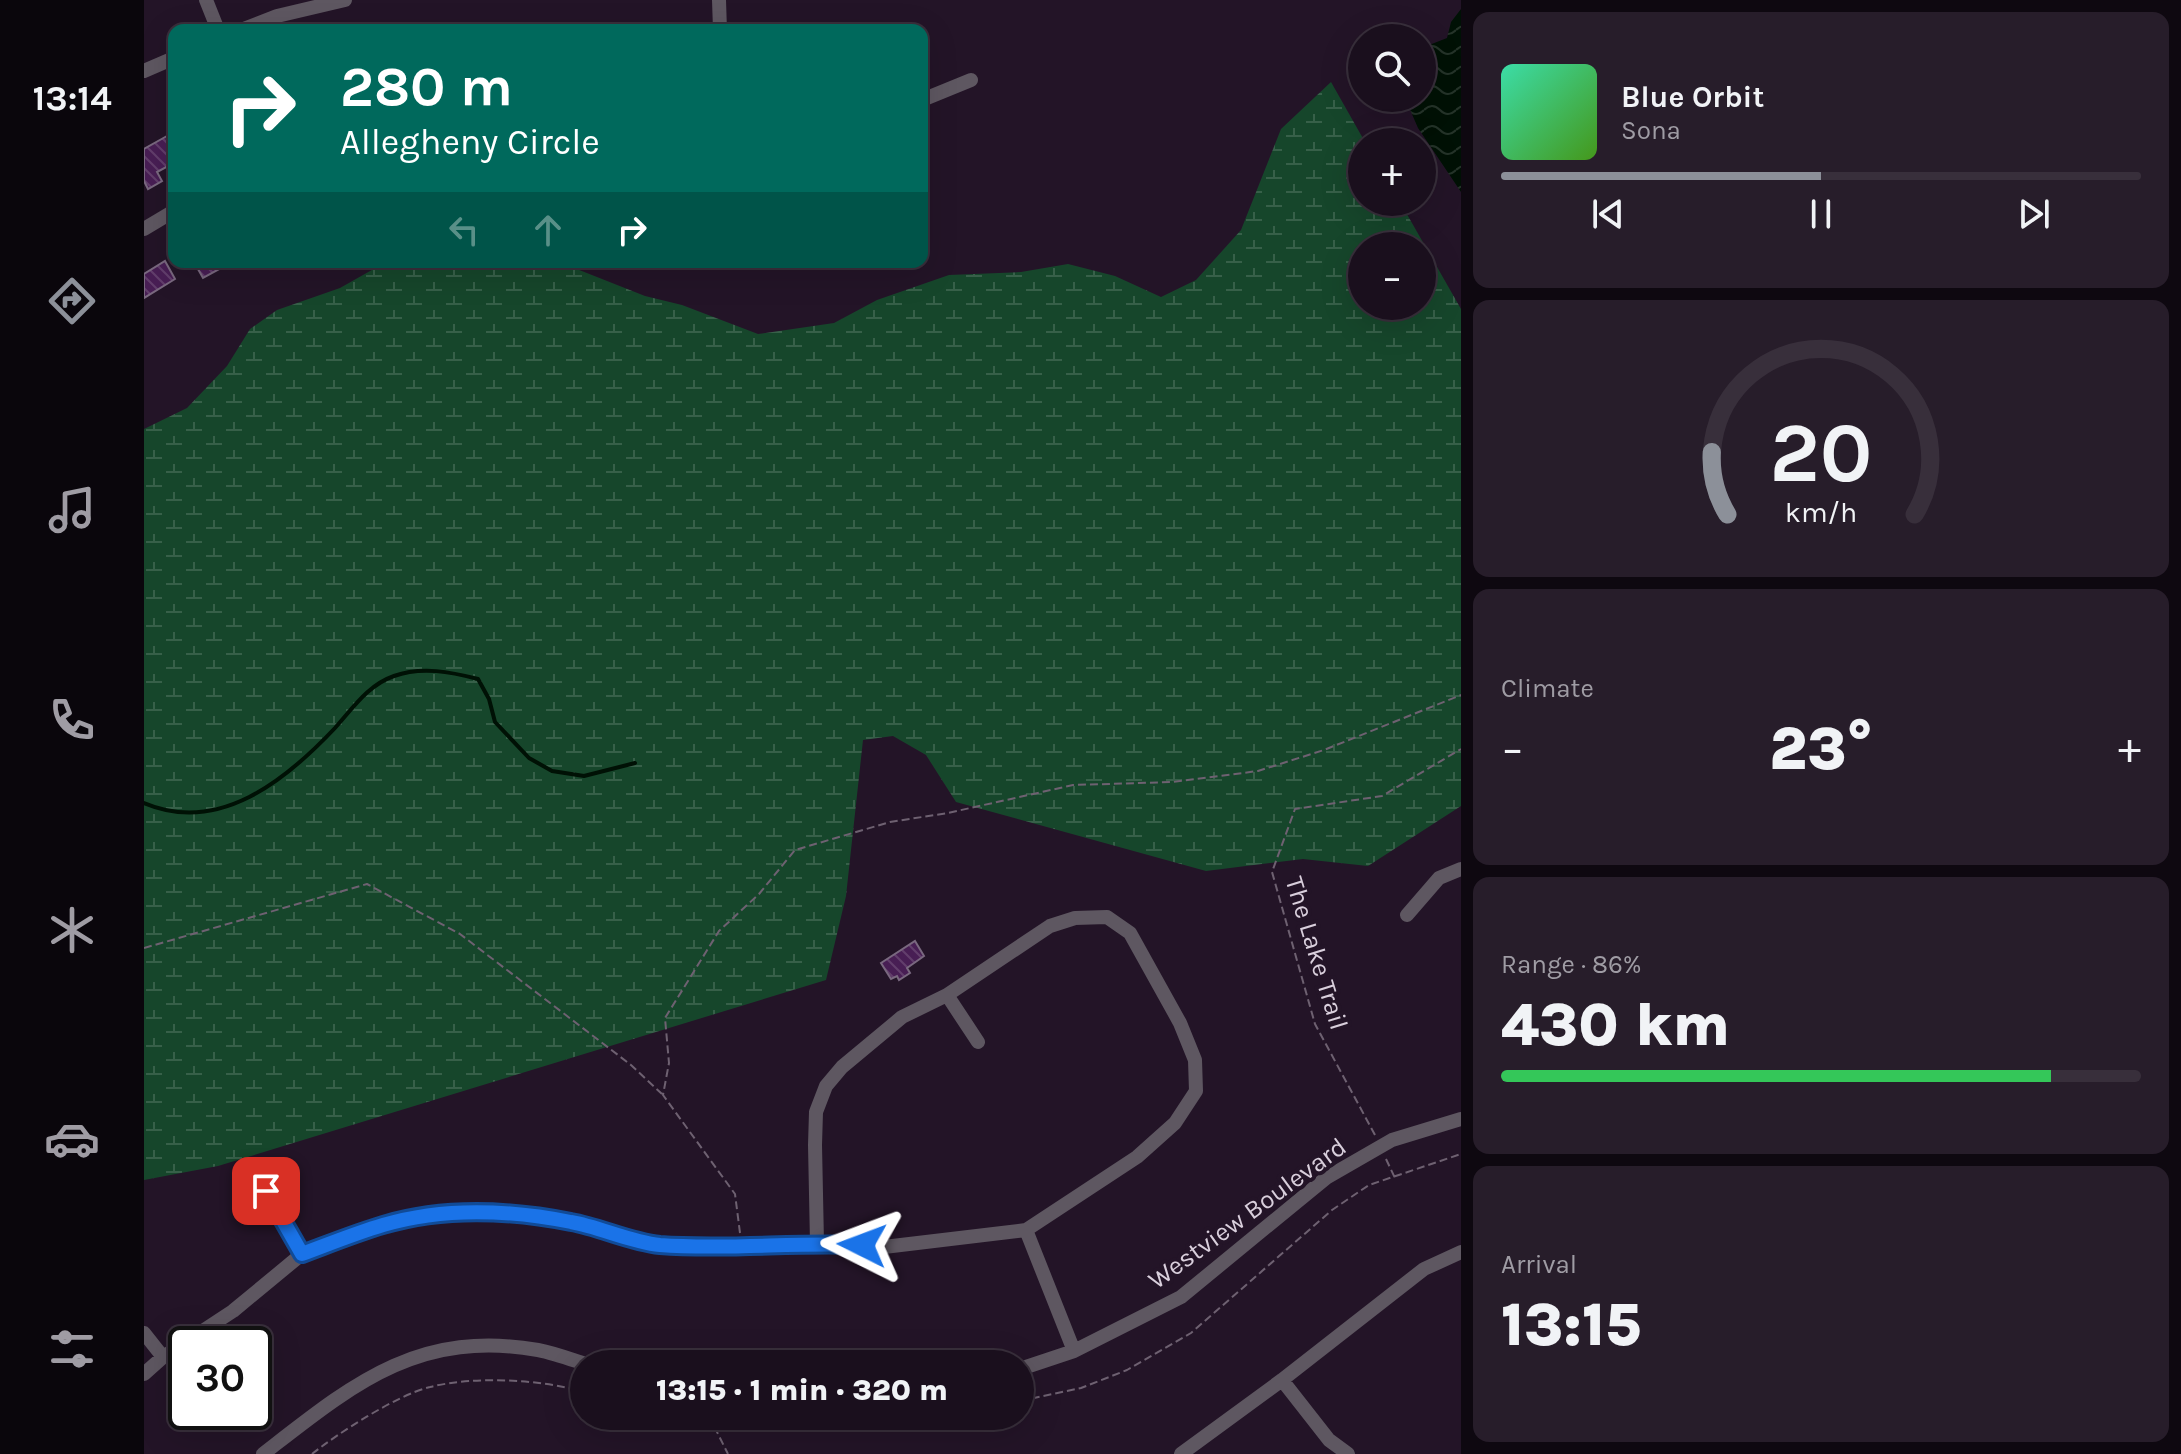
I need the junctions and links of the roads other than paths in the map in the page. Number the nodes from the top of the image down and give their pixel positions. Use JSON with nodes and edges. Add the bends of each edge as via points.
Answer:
{"nodes":[{"id":1,"x":206,"y":0,"type":"edge"},
{"id":2,"x":345,"y":0,"type":"edge"},
{"id":3,"x":719,"y":0,"type":"edge"},
{"id":4,"x":216,"y":24,"type":"edge"},
{"id":5,"x":256,"y":24,"type":"edge"},
{"id":6,"x":720,"y":24,"type":"edge"},
{"id":7,"x":168,"y":61,"type":"edge"},
{"id":8,"x":144,"y":71,"type":"edge"},
{"id":9,"x":971,"y":80,"type":"dead end"},
{"id":10,"x":928,"y":98,"type":"edge"},
{"id":11,"x":168,"y":215,"type":"edge"},
{"id":12,"x":144,"y":229,"type":"edge"},
{"id":13,"x":1461,"y":869,"type":"edge"},
{"id":14,"x":1407,"y":915,"type":"dead end"},
{"id":15,"x":947,"y":995,"type":"junction"},
{"id":16,"x":978,"y":1042,"type":"dead end"},
{"id":17,"x":1461,"y":1119,"type":"edge"},
{"id":18,"x":266,"y":1191,"type":"dead end"},
{"id":19,"x":1026,"y":1230,"type":"junction"},
{"id":20,"x":817,"y":1243,"type":"junction"},
{"id":21,"x":1461,"y":1252,"type":"edge"},
{"id":22,"x":302,"y":1254,"type":"junction"},
{"id":23,"x":144,"y":1333,"type":"edge"},
{"id":24,"x":1074,"y":1351,"type":"junction"},
{"id":25,"x":163,"y":1357,"type":"junction"},
{"id":26,"x":570,"y":1359,"type":"edge"},
{"id":27,"x":1034,"y":1364,"type":"edge"},
{"id":28,"x":144,"y":1374,"type":"edge"},
{"id":29,"x":1282,"y":1380,"type":"junction"},
{"id":30,"x":263,"y":1454,"type":"edge"},
{"id":31,"x":1181,"y":1454,"type":"edge"},
{"id":32,"x":1348,"y":1454,"type":"edge"}],
"edges":[{"from":1,"to":4,"type":"street"},
{"from":2,"to":5,"type":"street"},
{"from":3,"to":6,"type":"street"},
{"from":7,"to":8,"type":"street"},
{"from":9,"to":10,"type":"street"},
{"from":11,"to":12,"type":"street"},
{"from":13,"to":14,"type":"street","via":[[1439,878]]},
{"from":15,"to":16,"type":"street"},
{"from":15,"to":19,"type":"street","via":[[1050,926],[1075,918],[1107,917],[1130,933],[1143,954],[1195,1060],[1196,1091],[1175,1123],[1137,1157]]},
{"from":15,"to":20,"type":"street","via":[[902,1017],[826,1086],[816,1112]]},
{"from":17,"to":24,"type":"street","name":"Westview Boulevard","via":[[1392,1140],[1326,1178],[1181,1297]]},
{"from":18,"to":22,"type":"street"},
{"from":19,"to":20,"type":"street","via":[[884,1247]]},
{"from":19,"to":24,"type":"street"},
{"from":20,"to":22,"type":"street","via":[[656,1245],[574,1222],[509,1212],[385,1224]]},
{"from":21,"to":29,"type":"street","via":[[1424,1269]]},
{"from":22,"to":25,"type":"street","via":[[233,1311]]},
{"from":23,"to":25,"type":"street"},
{"from":24,"to":27,"type":"street","name":"Westview Boulevard"},
{"from":25,"to":28,"type":"street"},
{"from":26,"to":30,"type":"street","via":[[539,1350],[434,1350],[401,1361],[337,1396]]},
{"from":29,"to":31,"type":"street"},
{"from":29,"to":32,"type":"street","via":[[1329,1440]]}]}
